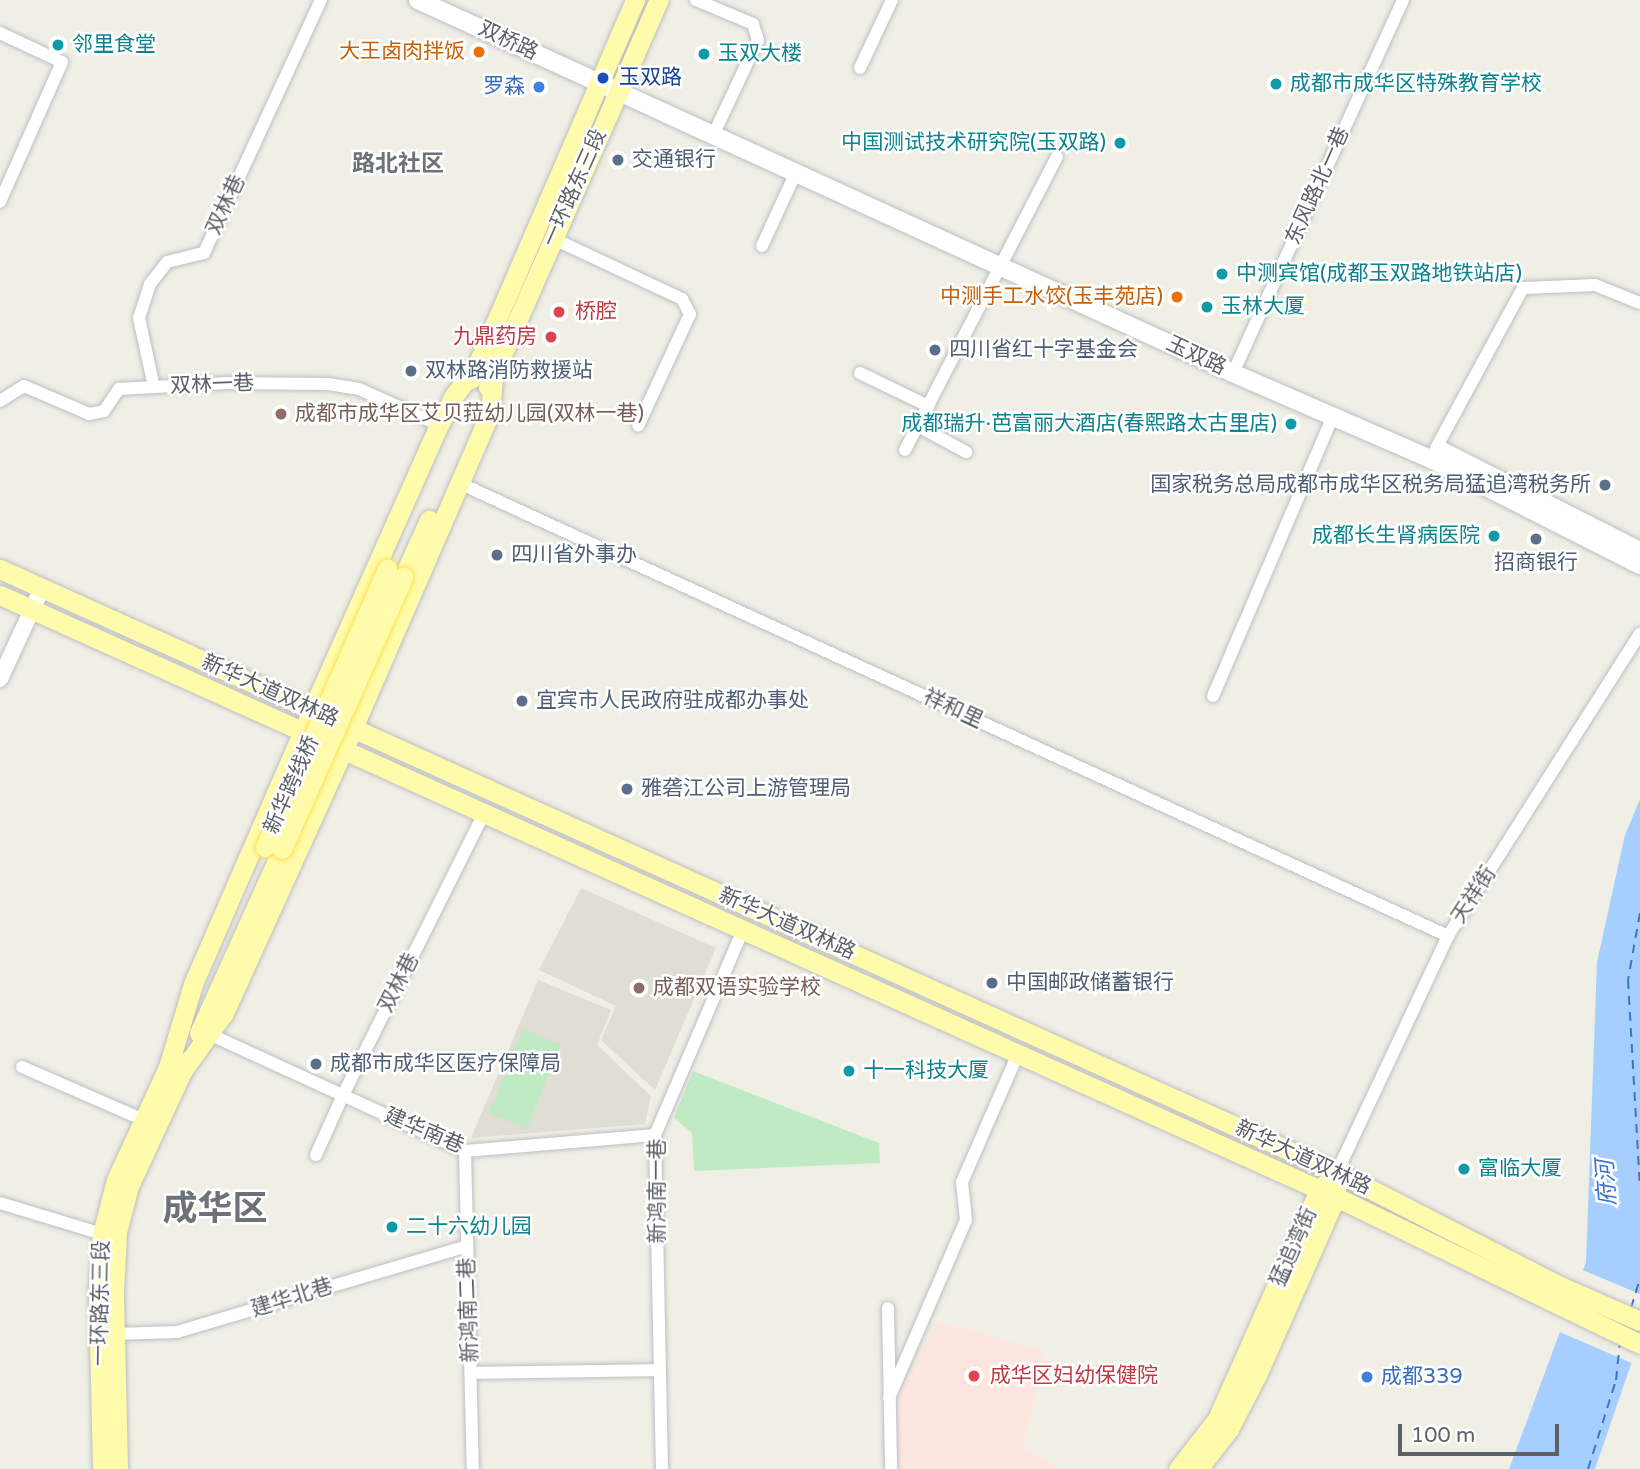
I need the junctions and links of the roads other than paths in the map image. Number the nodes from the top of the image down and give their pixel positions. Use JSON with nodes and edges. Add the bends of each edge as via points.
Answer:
{"nodes":[{"id":1,"x":321,"y":0,"type":"edge"},
{"id":2,"x":418,"y":0,"type":"edge"},
{"id":3,"x":444,"y":0,"type":"edge"},
{"id":4,"x":635,"y":0,"type":"edge"},
{"id":5,"x":659,"y":0,"type":"edge"},
{"id":6,"x":696,"y":0,"type":"edge"},
{"id":7,"x":892,"y":0,"type":"edge"},
{"id":8,"x":1403,"y":0,"type":"edge"},
{"id":9,"x":0,"y":33,"type":"edge"},
{"id":10,"x":860,"y":68,"type":"dead end"},
{"id":11,"x":599,"y":77,"type":"junction"},
{"id":12,"x":620,"y":86,"type":"junction"},
{"id":13,"x":718,"y":125,"type":"junction"},
{"id":14,"x":1057,"y":157,"type":"dead end"},
{"id":15,"x":796,"y":172,"type":"junction"},
{"id":16,"x":0,"y":202,"type":"edge"},
{"id":17,"x":552,"y":238,"type":"junction"},
{"id":18,"x":762,"y":246,"type":"dead end"},
{"id":19,"x":1004,"y":262,"type":"junction"},
{"id":20,"x":1640,"y":303,"type":"edge"},
{"id":21,"x":1236,"y":368,"type":"junction"},
{"id":22,"x":484,"y":372,"type":"junction"},
{"id":23,"x":860,"y":373,"type":"dead end"},
{"id":24,"x":154,"y":387,"type":"junction"},
{"id":25,"x":0,"y":401,"type":"edge"},
{"id":26,"x":928,"y":406,"type":"junction"},
{"id":27,"x":1333,"y":416,"type":"junction"},
{"id":28,"x":439,"y":425,"type":"junction"},
{"id":29,"x":638,"y":426,"type":"dead end"},
{"id":30,"x":918,"y":426,"type":"junction"},
{"id":31,"x":1436,"y":449,"type":"junction"},
{"id":32,"x":905,"y":450,"type":"dead end"},
{"id":33,"x":966,"y":452,"type":"dead end"},
{"id":34,"x":459,"y":483,"type":"junction"},
{"id":35,"x":1640,"y":551,"type":"edge"},
{"id":36,"x":1640,"y":565,"type":"edge"},
{"id":37,"x":0,"y":569,"type":"edge"},
{"id":38,"x":42,"y":588,"type":"junction"},
{"id":39,"x":0,"y":595,"type":"edge"},
{"id":40,"x":33,"y":609,"type":"junction"},
{"id":41,"x":1640,"y":634,"type":"edge"},
{"id":42,"x":0,"y":679,"type":"edge"},
{"id":43,"x":1213,"y":696,"type":"dead end"},
{"id":44,"x":313,"y":710,"type":"junction"},
{"id":45,"x":353,"y":728,"type":"junction"},
{"id":46,"x":303,"y":731,"type":"junction"},
{"id":47,"x":343,"y":750,"type":"junction"},
{"id":48,"x":484,"y":813,"type":"junction"},
{"id":49,"x":743,"y":930,"type":"junction"},
{"id":50,"x":1448,"y":936,"type":"junction"},
{"id":51,"x":209,"y":1034,"type":"junction"},
{"id":52,"x":1018,"y":1054,"type":"junction"},
{"id":53,"x":22,"y":1067,"type":"dead end"},
{"id":54,"x":175,"y":1070,"type":"junction"},
{"id":55,"x":343,"y":1095,"type":"junction"},
{"id":56,"x":144,"y":1120,"type":"junction"},
{"id":57,"x":655,"y":1136,"type":"junction"},
{"id":58,"x":465,"y":1152,"type":"junction"},
{"id":59,"x":316,"y":1154,"type":"dead end"},
{"id":60,"x":1337,"y":1172,"type":"junction"},
{"id":61,"x":1328,"y":1193,"type":"junction"},
{"id":62,"x":0,"y":1203,"type":"edge"},
{"id":63,"x":102,"y":1234,"type":"junction"},
{"id":64,"x":467,"y":1246,"type":"junction"},
{"id":65,"x":1567,"y":1298,"type":"junction"},
{"id":66,"x":888,"y":1308,"type":"dead end"},
{"id":67,"x":1640,"y":1321,"type":"edge"},
{"id":68,"x":115,"y":1334,"type":"junction"},
{"id":69,"x":1640,"y":1344,"type":"edge"},
{"id":70,"x":660,"y":1370,"type":"junction"},
{"id":71,"x":471,"y":1373,"type":"junction"},
{"id":72,"x":890,"y":1398,"type":"junction"},
{"id":73,"x":102,"y":1469,"type":"edge"},
{"id":74,"x":118,"y":1469,"type":"edge"},
{"id":75,"x":473,"y":1469,"type":"edge"},
{"id":76,"x":662,"y":1469,"type":"edge"},
{"id":77,"x":891,"y":1469,"type":"edge"},
{"id":78,"x":1178,"y":1469,"type":"edge"},
{"id":79,"x":1198,"y":1469,"type":"edge"}],
"edges":[{"from":1,"to":24,"type":"street","name":"双林巷","via":[[204,253],[167,262],[150,284],[139,318]]},
{"from":2,"to":11,"type":"main road","name":"双桥路"},
{"from":3,"to":11,"type":"main road","name":"双桥路"},
{"from":4,"to":11,"type":"main road","name":"一环路东三段"},
{"from":5,"to":12,"type":"main road","name":"一环路东三段"},
{"from":6,"to":13,"type":"street","via":[[753,24],[758,40]]},
{"from":7,"to":10,"type":"street"},
{"from":8,"to":21,"type":"street","name":"东风路北一巷"},
{"from":9,"to":16,"type":"street","via":[[62,62]]},
{"from":11,"to":12,"type":"main road","name":"玉双路"},
{"from":11,"to":22,"type":"main road","name":"一环路东三段"},
{"from":12,"to":13,"type":"main road","name":"玉双路"},
{"from":12,"to":15,"type":"main road","name":"玉双路"},
{"from":12,"to":17,"type":"main road","name":"一环路东三段"},
{"from":13,"to":19,"type":"main road","name":"玉双路"},
{"from":14,"to":19,"type":"street"},
{"from":15,"to":18,"type":"street"},
{"from":15,"to":19,"type":"main road","name":"玉双路"},
{"from":17,"to":22,"type":"main road","name":"一环路东三段"},
{"from":17,"to":29,"type":"street","via":[[682,299],[690,314]]},
{"from":19,"to":21,"type":"main road","name":"玉双路"},
{"from":19,"to":26,"type":"street"},
{"from":20,"to":31,"type":"street","via":[[1595,285],[1523,288]]},
{"from":21,"to":27,"type":"main road","name":"玉双路"},
{"from":21,"to":31,"type":"main road","name":"玉双路"},
{"from":22,"to":28,"type":"main road","via":[[453,397]]},
{"from":22,"to":34,"type":"main road","via":[[490,413]]},
{"from":22,"to":54,"type":"main road","name":"新华跨线桥","bridge":true},
{"from":23,"to":26,"type":"street"},
{"from":24,"to":25,"type":"street","name":"双林一巷","via":[[119,389],[104,411],[89,414],[24,386]]},
{"from":24,"to":28,"type":"street","name":"双林一巷","via":[[328,384],[359,389]]},
{"from":26,"to":30,"type":"street"},
{"from":27,"to":36,"type":"main road","name":"玉双路","via":[[1431,459]]},
{"from":27,"to":43,"type":"street"},
{"from":28,"to":44,"type":"main road"},
{"from":30,"to":32,"type":"street"},
{"from":30,"to":33,"type":"street"},
{"from":31,"to":35,"type":"main road","name":"玉双路"},
{"from":34,"to":45,"type":"main road"},
{"from":34,"to":50,"type":"street","name":"祥和里"},
{"from":37,"to":38,"type":"main road","name":"新华大道双林路"},
{"from":38,"to":40,"type":"street"},
{"from":38,"to":44,"type":"main road","name":"新华大道双林路"},
{"from":39,"to":40,"type":"main road","name":"新华大道双林路"},
{"from":40,"to":42,"type":"street"},
{"from":40,"to":46,"type":"main road","name":"新华大道双林路"},
{"from":41,"to":50,"type":"street","name":"天祥街"},
{"from":44,"to":45,"type":"main road","name":"新华大道双林路"},
{"from":44,"to":46,"type":"main road"},
{"from":45,"to":47,"type":"main road"},
{"from":45,"to":60,"type":"main road","name":"新华大道双林路"},
{"from":46,"to":47,"type":"main road","name":"新华大道双林路"},
{"from":46,"to":54,"type":"main road","via":[[192,984]]},
{"from":47,"to":48,"type":"main road","name":"新华大道双林路"},
{"from":47,"to":51,"type":"main road","via":[[224,1013]]},
{"from":48,"to":49,"type":"main road","name":"新华大道双林路"},
{"from":48,"to":55,"type":"street","name":"双林巷"},
{"from":49,"to":52,"type":"main road","name":"新华大道双林路"},
{"from":49,"to":57,"type":"street","name":"新鸿南一巷"},
{"from":50,"to":60,"type":"street","name":"天祥街"},
{"from":51,"to":54,"type":"main road"},
{"from":51,"to":55,"type":"street","name":"建华南巷"},
{"from":52,"to":61,"type":"main road","name":"新华大道双林路"},
{"from":52,"to":72,"type":"street","via":[[962,1182],[966,1220]]},
{"from":53,"to":56,"type":"street"},
{"from":54,"to":56,"type":"main road","name":"一环路东三段"},
{"from":54,"to":68,"type":"main road","name":"一环路东三段","via":[[124,1204],[115,1258]]},
{"from":55,"to":58,"type":"street","name":"建华南巷"},
{"from":55,"to":59,"type":"street","name":"双林巷"},
{"from":56,"to":63,"type":"main road","name":"一环路东三段","via":[[116,1181]]},
{"from":57,"to":58,"type":"street","name":"建华南巷"},
{"from":57,"to":70,"type":"street","name":"新鸿南一巷"},
{"from":58,"to":64,"type":"street","name":"新鸿南二巷"},
{"from":60,"to":61,"type":"main road","name":"猛追湾街"},
{"from":60,"to":65,"type":"main road","name":"新华大道双林路"},
{"from":61,"to":65,"type":"main road","name":"新华大道双林路"},
{"from":61,"to":78,"type":"main road","name":"猛追湾街","via":[[1217,1419]]},
{"from":61,"to":79,"type":"main road","name":"猛追湾街","via":[[1257,1375],[1229,1429]]},
{"from":62,"to":63,"type":"street"},
{"from":63,"to":73,"type":"main road","name":"一环路东三段","via":[[98,1294]]},
{"from":64,"to":68,"type":"street","name":"建华北巷","via":[[177,1332]]},
{"from":64,"to":71,"type":"street","name":"新鸿南二巷"},
{"from":65,"to":67,"type":"main road"},
{"from":65,"to":69,"type":"main road"},
{"from":66,"to":72,"type":"street"},
{"from":68,"to":74,"type":"main road","name":"一环路东三段"},
{"from":70,"to":71,"type":"street"},
{"from":70,"to":76,"type":"street","name":"新鸿南一巷"},
{"from":71,"to":75,"type":"street","name":"新鸿南二巷"},
{"from":72,"to":77,"type":"street"}]}
